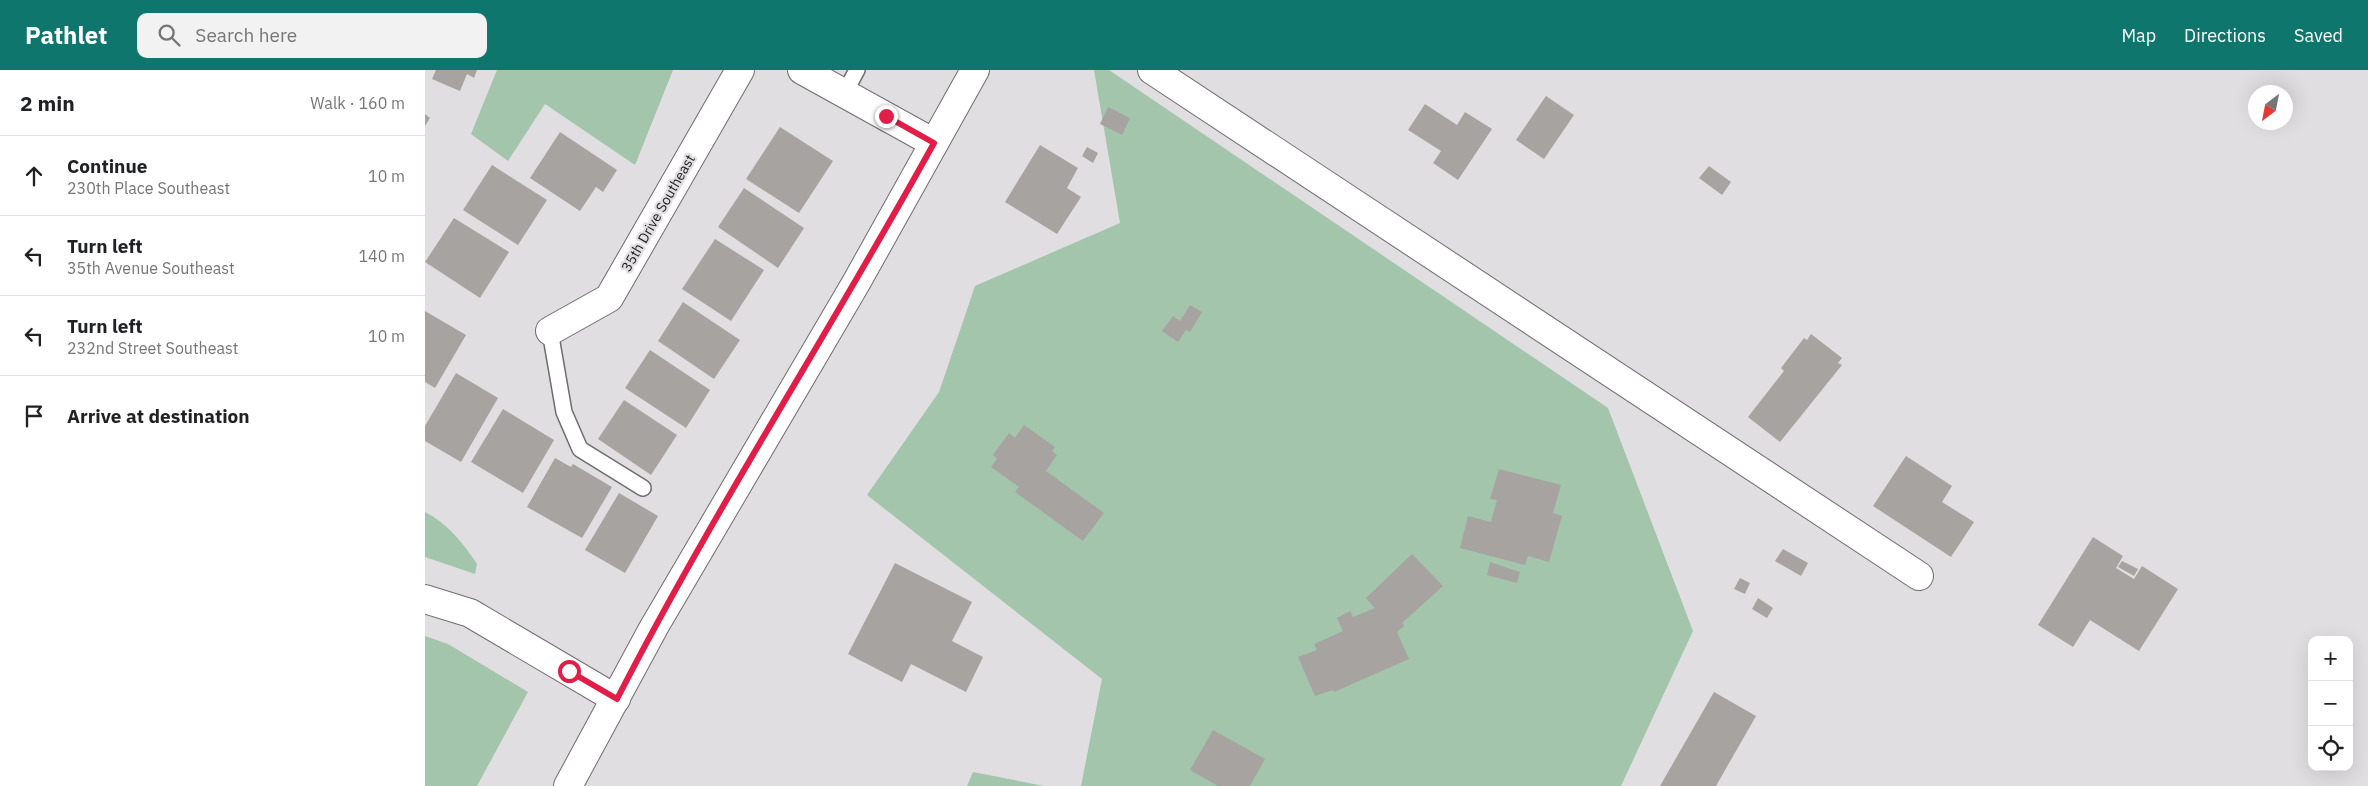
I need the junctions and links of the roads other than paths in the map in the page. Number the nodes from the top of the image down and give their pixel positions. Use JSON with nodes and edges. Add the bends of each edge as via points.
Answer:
{"nodes":[{"id":1,"x":740,"y":70,"type":"edge"},
{"id":2,"x":801,"y":70,"type":"edge"},
{"id":3,"x":857,"y":70,"type":"edge"},
{"id":4,"x":975,"y":70,"type":"edge"},
{"id":5,"x":1152,"y":70,"type":"edge"},
{"id":6,"x":844,"y":94,"type":"junction"},
{"id":7,"x":934,"y":143,"type":"junction"},
{"id":8,"x":550,"y":331,"type":"joint"},
{"id":9,"x":643,"y":488,"type":"dead end"},
{"id":10,"x":1919,"y":576,"type":"dead end"},
{"id":11,"x":425,"y":600,"type":"edge"},
{"id":12,"x":617,"y":699,"type":"junction"},
{"id":13,"x":568,"y":786,"type":"edge"}],
"edges":[{"from":1,"to":8,"type":"street","name":"35th Drive Southeast","via":[[609,298]]},
{"from":2,"to":6,"type":"street"},
{"from":3,"to":6,"type":"lane"},
{"from":4,"to":7,"type":"street"},
{"from":5,"to":10,"type":"street"},
{"from":6,"to":7,"type":"street"},
{"from":7,"to":12,"type":"street","via":[[861,274],[653,628]]},
{"from":8,"to":9,"type":"lane","via":[[563,412],[580,449]]},
{"from":11,"to":12,"type":"street","via":[[470,613]]},
{"from":12,"to":13,"type":"street"}]}
